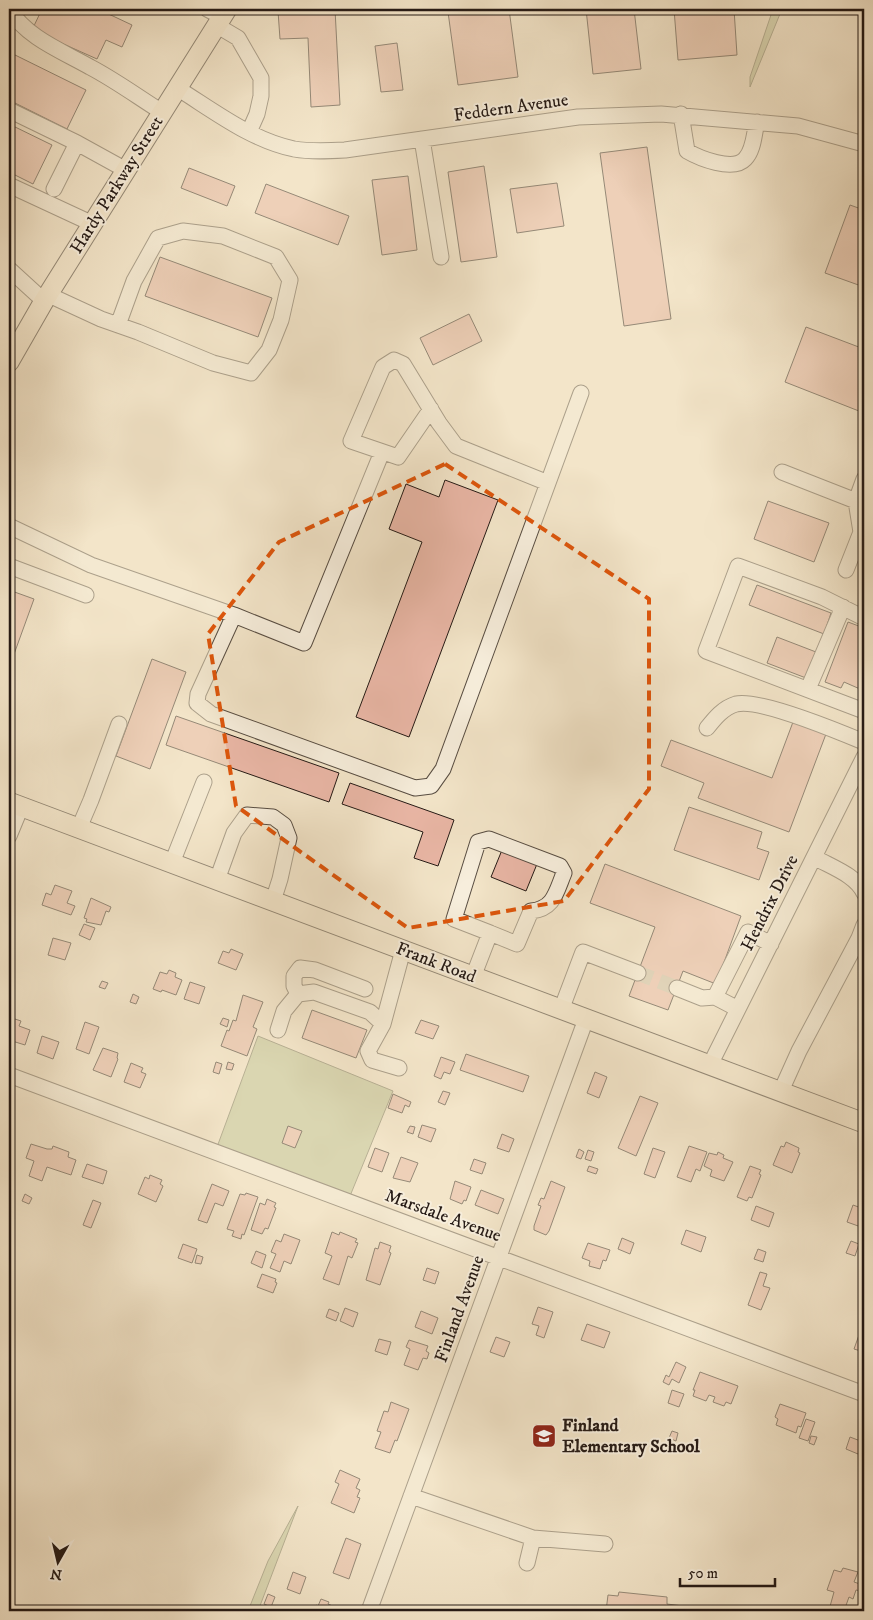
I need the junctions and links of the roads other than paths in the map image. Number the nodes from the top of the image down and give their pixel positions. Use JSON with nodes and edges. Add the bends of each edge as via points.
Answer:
{"nodes":[{"id":1,"x":9,"y":9,"type":"edge"},
{"id":2,"x":218,"y":15,"type":"edge"},
{"id":3,"x":177,"y":88,"type":"junction"},
{"id":4,"x":9,"y":110,"type":"edge"},
{"id":5,"x":162,"y":112,"type":"junction"},
{"id":6,"x":680,"y":114,"type":"junction"},
{"id":7,"x":756,"y":122,"type":"junction"},
{"id":8,"x":249,"y":132,"type":"junction"},
{"id":9,"x":422,"y":139,"type":"junction"},
{"id":10,"x":77,"y":143,"type":"junction"},
{"id":11,"x":864,"y":144,"type":"edge"},
{"id":12,"x":126,"y":170,"type":"junction"},
{"id":13,"x":9,"y":185,"type":"edge"},
{"id":14,"x":54,"y":189,"type":"dead end"},
{"id":15,"x":93,"y":224,"type":"junction"},
{"id":16,"x":441,"y":257,"type":"dead end"},
{"id":17,"x":9,"y":269,"type":"edge"},
{"id":18,"x":46,"y":298,"type":"junction"},
{"id":19,"x":118,"y":325,"type":"junction"},
{"id":20,"x":9,"y":362,"type":"edge"},
{"id":21,"x":581,"y":393,"type":"dead end"},
{"id":22,"x":431,"y":410,"type":"junction"},
{"id":23,"x":382,"y":452,"type":"junction"},
{"id":24,"x":782,"y":472,"type":"dead end"},
{"id":25,"x":864,"y":479,"type":"edge"},
{"id":26,"x":548,"y":483,"type":"junction"},
{"id":27,"x":856,"y":501,"type":"junction"},
{"id":28,"x":9,"y":526,"type":"edge"},
{"id":29,"x":9,"y":566,"type":"edge"},
{"id":30,"x":846,"y":570,"type":"dead end"},
{"id":31,"x":86,"y":595,"type":"dead end"},
{"id":32,"x":843,"y":607,"type":"junction"},
{"id":33,"x":234,"y":615,"type":"junction"},
{"id":34,"x":864,"y":618,"type":"edge"},
{"id":35,"x":808,"y":689,"type":"junction"},
{"id":36,"x":864,"y":710,"type":"edge"},
{"id":37,"x":119,"y":724,"type":"dead end"},
{"id":38,"x":707,"y":728,"type":"dead end"},
{"id":39,"x":864,"y":742,"type":"edge"},
{"id":40,"x":864,"y":757,"type":"edge"},
{"id":41,"x":860,"y":776,"type":"edge"},
{"id":42,"x":204,"y":782,"type":"dead end"},
{"id":43,"x":15,"y":805,"type":"edge"},
{"id":44,"x":78,"y":828,"type":"junction"},
{"id":45,"x":9,"y":836,"type":"edge"},
{"id":46,"x":814,"y":858,"type":"junction"},
{"id":47,"x":172,"y":863,"type":"junction"},
{"id":48,"x":217,"y":880,"type":"junction"},
{"id":49,"x":864,"y":893,"type":"edge"},
{"id":50,"x":273,"y":901,"type":"junction"},
{"id":51,"x":864,"y":924,"type":"edge"},
{"id":52,"x":490,"y":934,"type":"junction"},
{"id":53,"x":771,"y":944,"type":"junction"},
{"id":54,"x":403,"y":950,"type":"junction"},
{"id":55,"x":638,"y":973,"type":"tunnel mouth"},
{"id":56,"x":473,"y":977,"type":"junction"},
{"id":57,"x":677,"y":988,"type":"tunnel mouth"},
{"id":58,"x":365,"y":989,"type":"dead end"},
{"id":59,"x":298,"y":994,"type":"junction"},
{"id":60,"x":715,"y":997,"type":"junction"},
{"id":61,"x":738,"y":1009,"type":"junction"},
{"id":62,"x":561,"y":1010,"type":"junction"},
{"id":63,"x":586,"y":1019,"type":"junction"},
{"id":64,"x":382,"y":1024,"type":"junction"},
{"id":65,"x":278,"y":1030,"type":"dead end"},
{"id":66,"x":710,"y":1065,"type":"junction"},
{"id":67,"x":399,"y":1068,"type":"dead end"},
{"id":68,"x":9,"y":1075,"type":"edge"},
{"id":69,"x":781,"y":1092,"type":"junction"},
{"id":70,"x":864,"y":1123,"type":"edge"},
{"id":71,"x":499,"y":1257,"type":"junction"},
{"id":72,"x":864,"y":1394,"type":"edge"},
{"id":73,"x":411,"y":1496,"type":"junction"},
{"id":74,"x":533,"y":1538,"type":"junction"},
{"id":75,"x":605,"y":1544,"type":"dead end"},
{"id":76,"x":527,"y":1562,"type":"dead end"},
{"id":77,"x":369,"y":1611,"type":"edge"}],
"edges":[{"from":1,"to":5,"type":"street","via":[[27,29],[53,48]]},
{"from":2,"to":3,"type":"main road","name":"Hardy Parkway Street"},
{"from":2,"to":8,"type":"street","via":[[238,38],[261,78],[261,96]]},
{"from":3,"to":5,"type":"main road","name":"Hardy Parkway Street"},
{"from":3,"to":8,"type":"street","name":"Feddern Avenue"},
{"from":4,"to":10,"type":"street"},
{"from":5,"to":12,"type":"main road","name":"Hardy Parkway Street"},
{"from":6,"to":7,"type":"street","name":"Feddern Avenue"},
{"from":6,"to":7,"type":"street","via":[[687,151],[699,158],[729,165],[745,159]]},
{"from":6,"to":9,"type":"street","name":"Feddern Avenue","via":[[578,117]]},
{"from":7,"to":11,"type":"street","name":"Feddern Avenue","via":[[798,126]]},
{"from":8,"to":9,"type":"street","name":"Feddern Avenue","via":[[294,149],[320,151]]},
{"from":9,"to":16,"type":"street"},
{"from":10,"to":12,"type":"street"},
{"from":10,"to":14,"type":"street"},
{"from":12,"to":15,"type":"main road","name":"Hardy Parkway Street"},
{"from":13,"to":15,"type":"street"},
{"from":15,"to":18,"type":"main road","name":"Hardy Parkway Street"},
{"from":17,"to":18,"type":"street"},
{"from":18,"to":19,"type":"street"},
{"from":18,"to":20,"type":"main road","name":"Hardy Parkway Street"},
{"from":19,"to":19,"type":"street","via":[[213,363],[251,373],[269,350],[281,320],[290,280],[276,257],[224,236],[183,231],[158,238],[134,281]]},
{"from":21,"to":26,"type":"street"},
{"from":22,"to":23,"type":"street","via":[[398,457]]},
{"from":22,"to":23,"type":"street","via":[[403,364],[394,360],[383,368],[351,441]]},
{"from":22,"to":26,"type":"street","via":[[456,446]]},
{"from":23,"to":33,"type":"street","via":[[304,643]]},
{"from":24,"to":27,"type":"street"},
{"from":25,"to":27,"type":"street"},
{"from":26,"to":33,"type":"street","via":[[443,769],[431,786],[415,788],[211,714],[197,703],[198,694]]},
{"from":27,"to":30,"type":"street","via":[[861,532]]},
{"from":28,"to":33,"type":"street","via":[[91,565]]},
{"from":29,"to":31,"type":"street"},
{"from":32,"to":34,"type":"street"},
{"from":32,"to":35,"type":"street"},
{"from":32,"to":35,"type":"street","via":[[738,566],[706,651]]},
{"from":35,"to":36,"type":"street"},
{"from":37,"to":44,"type":"street"},
{"from":38,"to":39,"type":"street","via":[[720,712],[736,704],[753,705],[825,726]]},
{"from":40,"to":41,"type":"street","name":"Hendrix Drive"},
{"from":41,"to":46,"type":"street","name":"Hendrix Drive"},
{"from":42,"to":47,"type":"street"},
{"from":43,"to":44,"type":"main road","name":"Frank Road"},
{"from":43,"to":45,"type":"street"},
{"from":44,"to":47,"type":"main road","name":"Frank Road"},
{"from":46,"to":49,"type":"street","via":[[847,876],[861,886]]},
{"from":46,"to":53,"type":"street","name":"Hendrix Drive"},
{"from":47,"to":48,"type":"main road","name":"Frank Road"},
{"from":48,"to":50,"type":"main road","name":"Frank Road"},
{"from":48,"to":50,"type":"street","via":[[234,833],[247,815],[273,817],[284,825],[289,838]]},
{"from":50,"to":54,"type":"main road","name":"Frank Road"},
{"from":51,"to":69,"type":"street"},
{"from":52,"to":52,"type":"street","via":[[517,944],[531,912],[550,905],[564,874],[560,866],[489,838],[478,842],[454,919]]},
{"from":52,"to":56,"type":"street"},
{"from":53,"to":60,"type":"street","via":[[748,932]]},
{"from":53,"to":61,"type":"street","name":"Hendrix Drive"},
{"from":54,"to":56,"type":"main road","name":"Frank Road"},
{"from":54,"to":64,"type":"street"},
{"from":55,"to":62,"type":"street","via":[[583,952]]},
{"from":56,"to":62,"type":"main road","name":"Frank Road"},
{"from":57,"to":60,"type":"street","via":[[702,998]]},
{"from":58,"to":59,"type":"street","via":[[315,970],[300,968],[294,976]]},
{"from":59,"to":64,"type":"street","via":[[314,992],[370,1012]]},
{"from":59,"to":65,"type":"street","via":[[284,1012]]},
{"from":60,"to":61,"type":"street"},
{"from":61,"to":66,"type":"street","name":"Hendrix Drive"},
{"from":62,"to":63,"type":"main road","name":"Frank Road"},
{"from":63,"to":66,"type":"main road","name":"Frank Road"},
{"from":63,"to":71,"type":"street","name":"Finland Avenue"},
{"from":64,"to":67,"type":"street","via":[[368,1051],[372,1060]]},
{"from":66,"to":69,"type":"main road","name":"Frank Road"},
{"from":68,"to":71,"type":"street","name":"Marsdale Avenue"},
{"from":69,"to":70,"type":"main road","name":"Frank Road"},
{"from":71,"to":72,"type":"street","name":"Marsdale Avenue"},
{"from":71,"to":73,"type":"street","name":"Finland Avenue"},
{"from":73,"to":74,"type":"street"},
{"from":73,"to":77,"type":"street","name":"Finland Avenue"},
{"from":74,"to":75,"type":"street"},
{"from":74,"to":76,"type":"street"}]}
